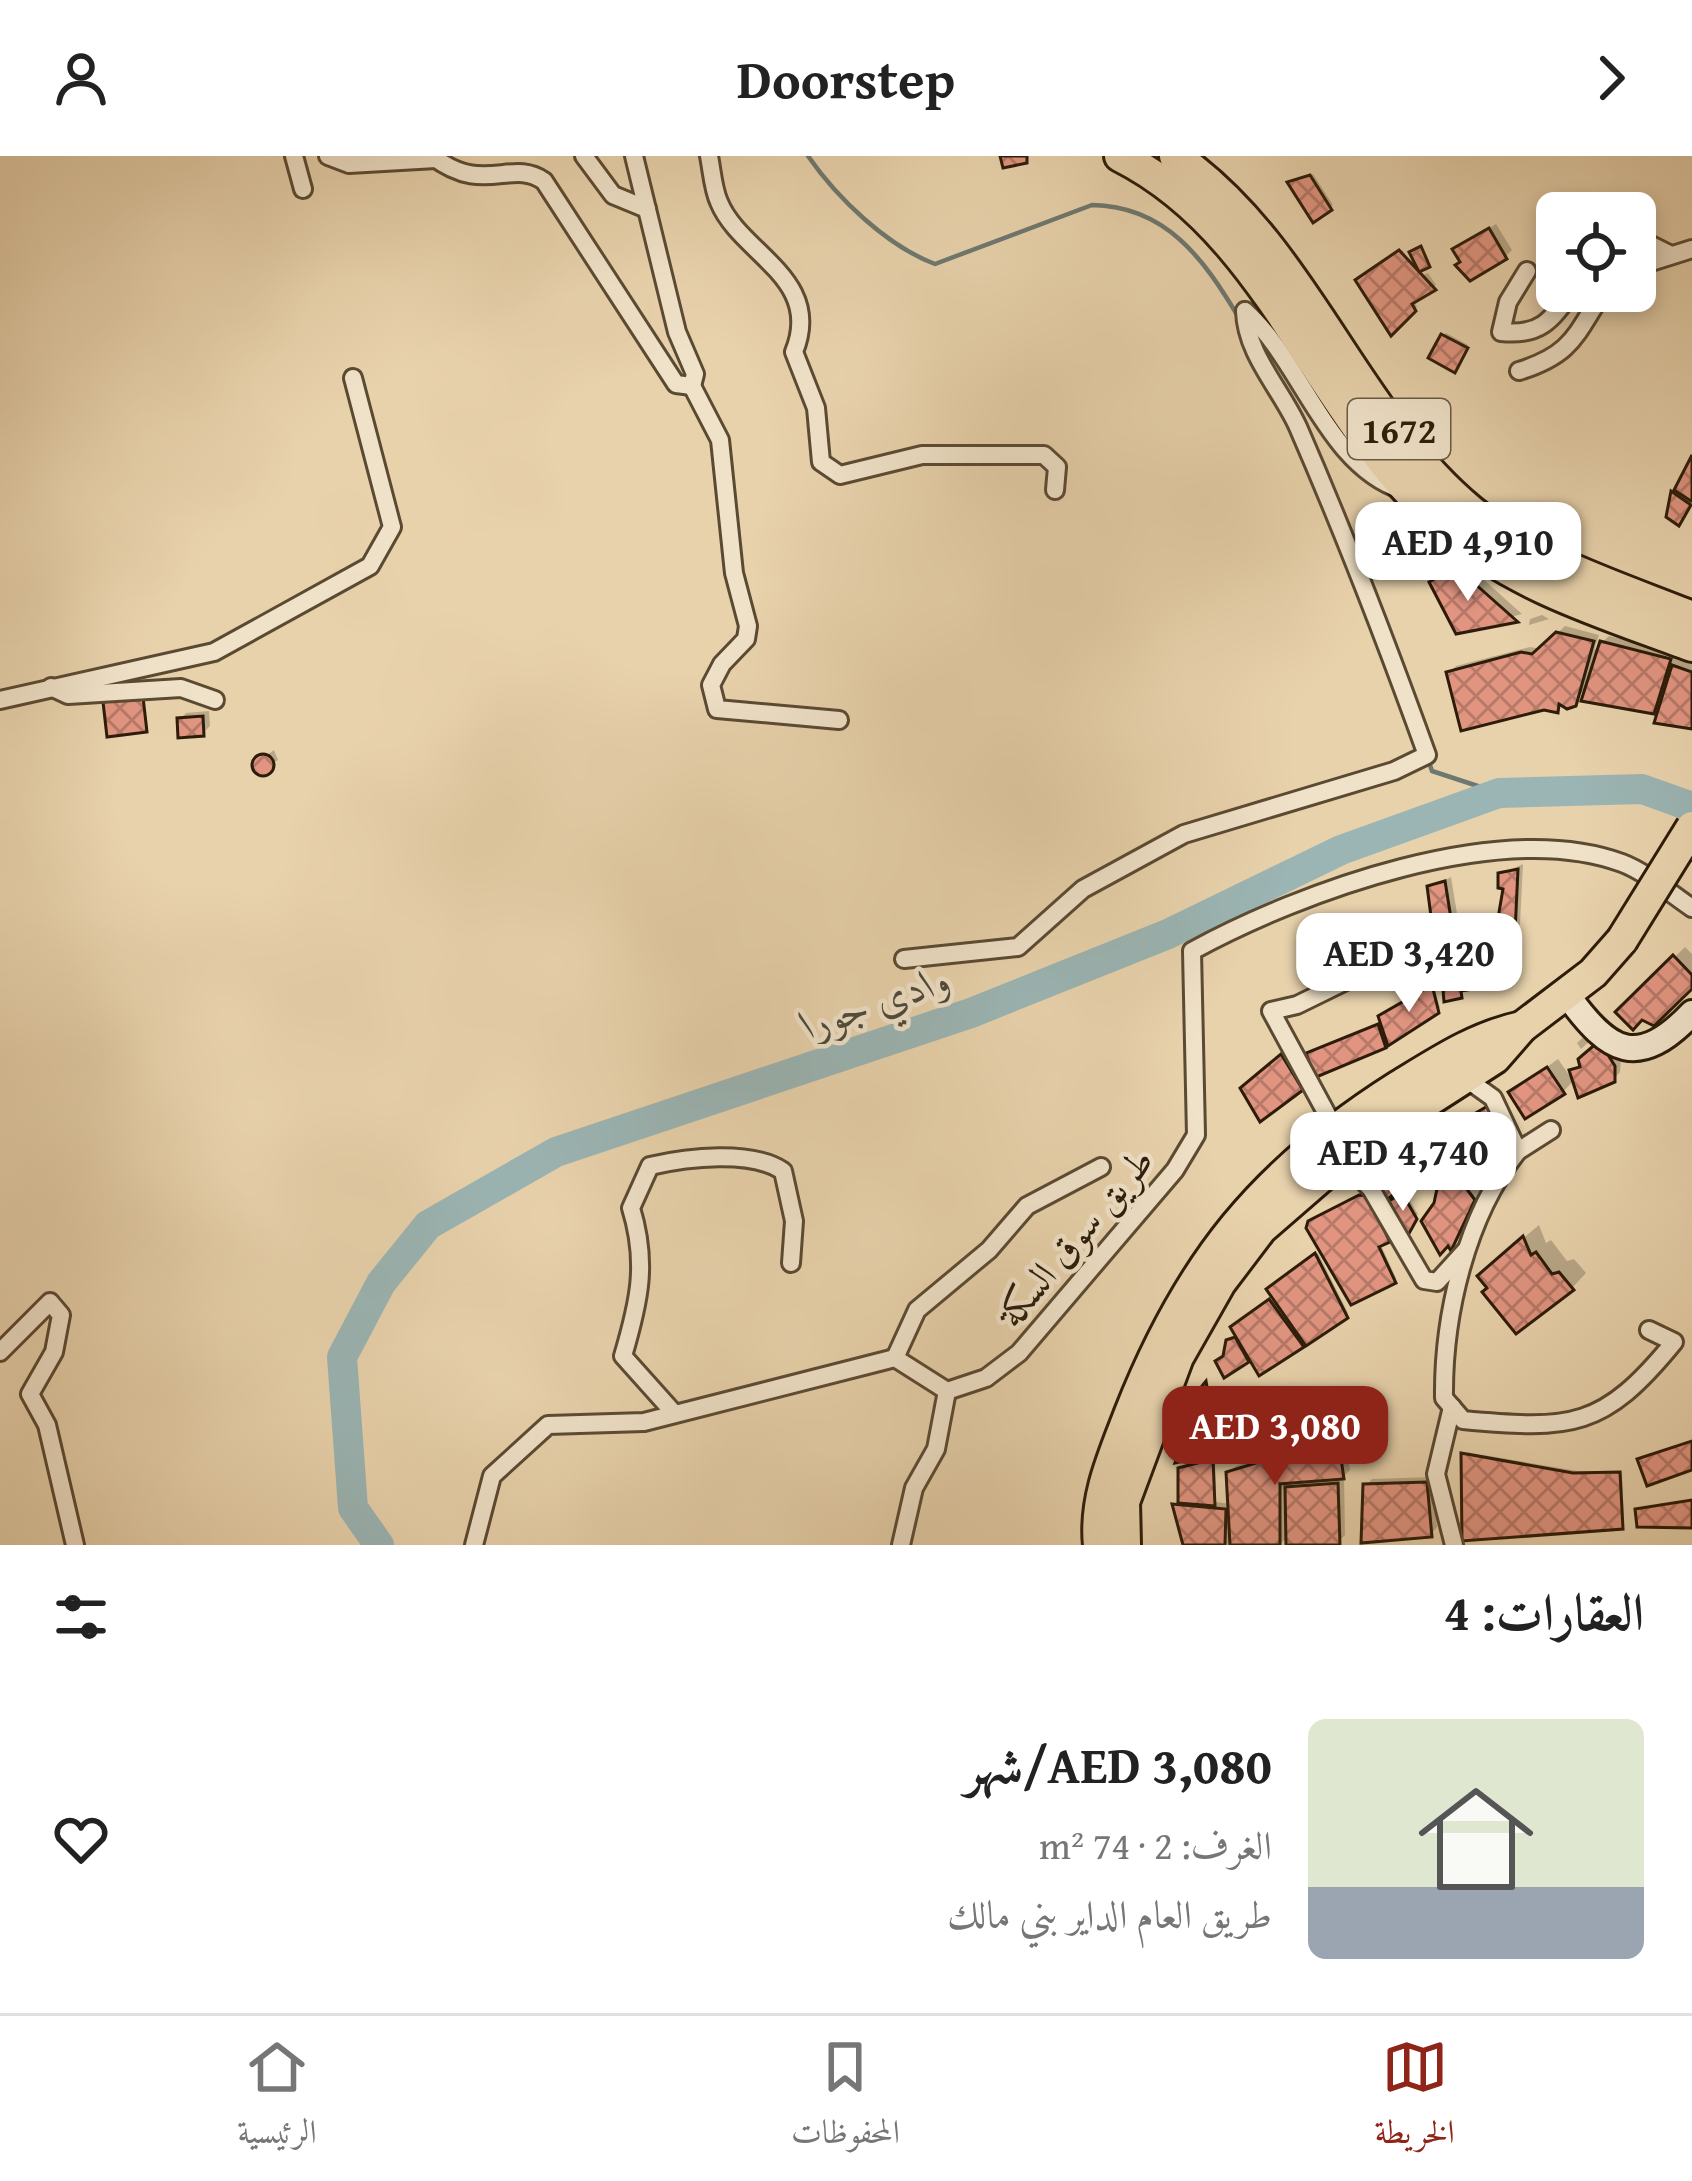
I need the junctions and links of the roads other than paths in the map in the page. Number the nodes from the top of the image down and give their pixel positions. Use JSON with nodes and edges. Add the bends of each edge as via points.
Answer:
{"nodes":[{"id":1,"x":294,"y":156,"type":"edge"},
{"id":2,"x":328,"y":156,"type":"edge"},
{"id":3,"x":584,"y":156,"type":"edge"},
{"id":4,"x":634,"y":156,"type":"edge"},
{"id":5,"x":710,"y":156,"type":"edge"},
{"id":6,"x":1120,"y":156,"type":"edge"},
{"id":7,"x":1175,"y":156,"type":"edge"},
{"id":8,"x":434,"y":157,"type":"edge"},
{"id":9,"x":302,"y":189,"type":"dead end"},
{"id":10,"x":647,"y":209,"type":"junction"},
{"id":11,"x":1656,"y":248,"type":"edge"},
{"id":12,"x":1692,"y":248,"type":"edge"},
{"id":13,"x":1671,"y":255,"type":"junction"},
{"id":14,"x":1656,"y":260,"type":"edge"},
{"id":15,"x":1527,"y":271,"type":"dead end"},
{"id":16,"x":1558,"y":312,"type":"edge"},
{"id":17,"x":1592,"y":312,"type":"edge"},
{"id":18,"x":1519,"y":371,"type":"dead end"},
{"id":19,"x":353,"y":378,"type":"dead end"},
{"id":20,"x":692,"y":386,"type":"junction"},
{"id":21,"x":1054,"y":490,"type":"dead end"},
{"id":22,"x":1414,"y":494,"type":"junction"},
{"id":23,"x":1692,"y":617,"type":"edge"},
{"id":24,"x":1692,"y":646,"type":"edge"},
{"id":25,"x":51,"y":687,"type":"junction"},
{"id":26,"x":0,"y":700,"type":"edge"},
{"id":27,"x":215,"y":700,"type":"dead end"},
{"id":28,"x":839,"y":720,"type":"dead end"},
{"id":29,"x":1692,"y":827,"type":"edge"},
{"id":30,"x":1692,"y":908,"type":"edge"},
{"id":31,"x":904,"y":959,"type":"dead end"},
{"id":32,"x":1352,"y":978,"type":"dead end"},
{"id":33,"x":1568,"y":996,"type":"junction"},
{"id":34,"x":1692,"y":1013,"type":"edge"},
{"id":35,"x":1522,"y":1027,"type":"junction"},
{"id":36,"x":1465,"y":1078,"type":"junction"},
{"id":37,"x":1551,"y":1130,"type":"dead end"},
{"id":38,"x":1338,"y":1143,"type":"junction"},
{"id":39,"x":1518,"y":1151,"type":"junction"},
{"id":40,"x":1101,"y":1167,"type":"dead end"},
{"id":41,"x":1469,"y":1247,"type":"junction"},
{"id":42,"x":791,"y":1263,"type":"dead end"},
{"id":43,"x":1649,"y":1330,"type":"dead end"},
{"id":44,"x":0,"y":1352,"type":"edge"},
{"id":45,"x":895,"y":1358,"type":"junction"},
{"id":46,"x":947,"y":1391,"type":"junction"},
{"id":47,"x":1452,"y":1407,"type":"junction"},
{"id":48,"x":674,"y":1413,"type":"junction"},
{"id":49,"x":75,"y":1545,"type":"edge"},
{"id":50,"x":473,"y":1545,"type":"edge"},
{"id":51,"x":901,"y":1545,"type":"edge"},
{"id":52,"x":1099,"y":1545,"type":"edge"},
{"id":53,"x":1125,"y":1545,"type":"edge"},
{"id":54,"x":1454,"y":1545,"type":"edge"}],
"edges":[{"from":1,"to":9,"type":"street"},
{"from":2,"to":8,"type":"street","via":[[349,164]]},
{"from":3,"to":10,"type":"street","via":[[613,195]]},
{"from":4,"to":10,"type":"street"},
{"from":5,"to":21,"type":"street","via":[[719,205],[795,296],[803,330],[794,352],[816,408],[821,462],[840,475],[922,455],[1044,455],[1057,467]]},
{"from":6,"to":22,"type":"highway","number":"1672","via":[[1225,233],[1360,432]]},
{"from":7,"to":23,"type":"highway","number":"1672","via":[[1252,222],[1422,463],[1470,510],[1502,533]]},
{"from":8,"to":20,"type":"street","via":[[469,178],[532,173],[544,181],[676,384]]},
{"from":10,"to":20,"type":"street"},
{"from":11,"to":13,"type":"street"},
{"from":12,"to":13,"type":"street"},
{"from":13,"to":14,"type":"street"},
{"from":15,"to":16,"type":"street","via":[[1501,332],[1529,335]]},
{"from":17,"to":18,"type":"street","via":[[1576,341]]},
{"from":19,"to":25,"type":"street","via":[[392,527],[370,566],[214,652]]},
{"from":20,"to":28,"type":"street","via":[[723,452],[734,573],[748,626],[711,685],[717,709]]},
{"from":22,"to":24,"type":"highway","number":"1672","via":[[1444,526],[1518,576]]},
{"from":22,"to":31,"type":"street","via":[[1380,483],[1336,437],[1272,335],[1245,311],[1246,333],[1295,421],[1427,755],[1184,834],[1083,889],[1018,947]]},
{"from":25,"to":26,"type":"street"},
{"from":25,"to":27,"type":"street","via":[[68,694],[181,688]]},
{"from":29,"to":33,"type":"highway","bridge":true,"via":[[1622,940]]},
{"from":30,"to":46,"type":"street","name":"طريق سوق السكة","via":[[1624,863],[1550,850],[1472,849],[1261,917],[1192,951],[1196,1135],[1019,1353],[986,1378]]},
{"from":32,"to":38,"type":"street","via":[[1271,1011]]},
{"from":33,"to":34,"type":"street","via":[[1623,1050],[1656,1043]]},
{"from":33,"to":35,"type":"highway"},
{"from":35,"to":36,"type":"highway"},
{"from":35,"to":38,"type":"highway","via":[[1483,1036]]},
{"from":36,"to":38,"type":"highway"},
{"from":36,"to":39,"type":"street","via":[[1492,1098]]},
{"from":37,"to":39,"type":"street"},
{"from":38,"to":41,"type":"street","via":[[1424,1280],[1437,1282]]},
{"from":38,"to":52,"type":"highway","via":[[1237,1219],[1170,1321],[1106,1476]]},
{"from":38,"to":53,"type":"highway","via":[[1261,1229],[1199,1317],[1124,1502]]},
{"from":39,"to":41,"type":"street","via":[[1486,1198]]},
{"from":40,"to":45,"type":"street","via":[[1027,1206],[917,1310]]},
{"from":41,"to":47,"type":"street","via":[[1443,1374]]},
{"from":42,"to":48,"type":"street","via":[[794,1221],[783,1171],[765,1159],[682,1158],[650,1166],[631,1208],[644,1280],[623,1356]]},
{"from":43,"to":47,"type":"street","via":[[1674,1342],[1634,1390],[1556,1426],[1463,1420]]},
{"from":44,"to":49,"type":"street","via":[[50,1302],[61,1315],[54,1352],[30,1394],[47,1425]]},
{"from":45,"to":46,"type":"street"},
{"from":45,"to":48,"type":"street"},
{"from":46,"to":51,"type":"street","via":[[936,1449],[914,1488]]},
{"from":47,"to":54,"type":"street","via":[[1436,1474]]},
{"from":48,"to":50,"type":"street","via":[[644,1422],[548,1425],[492,1476]]}]}
